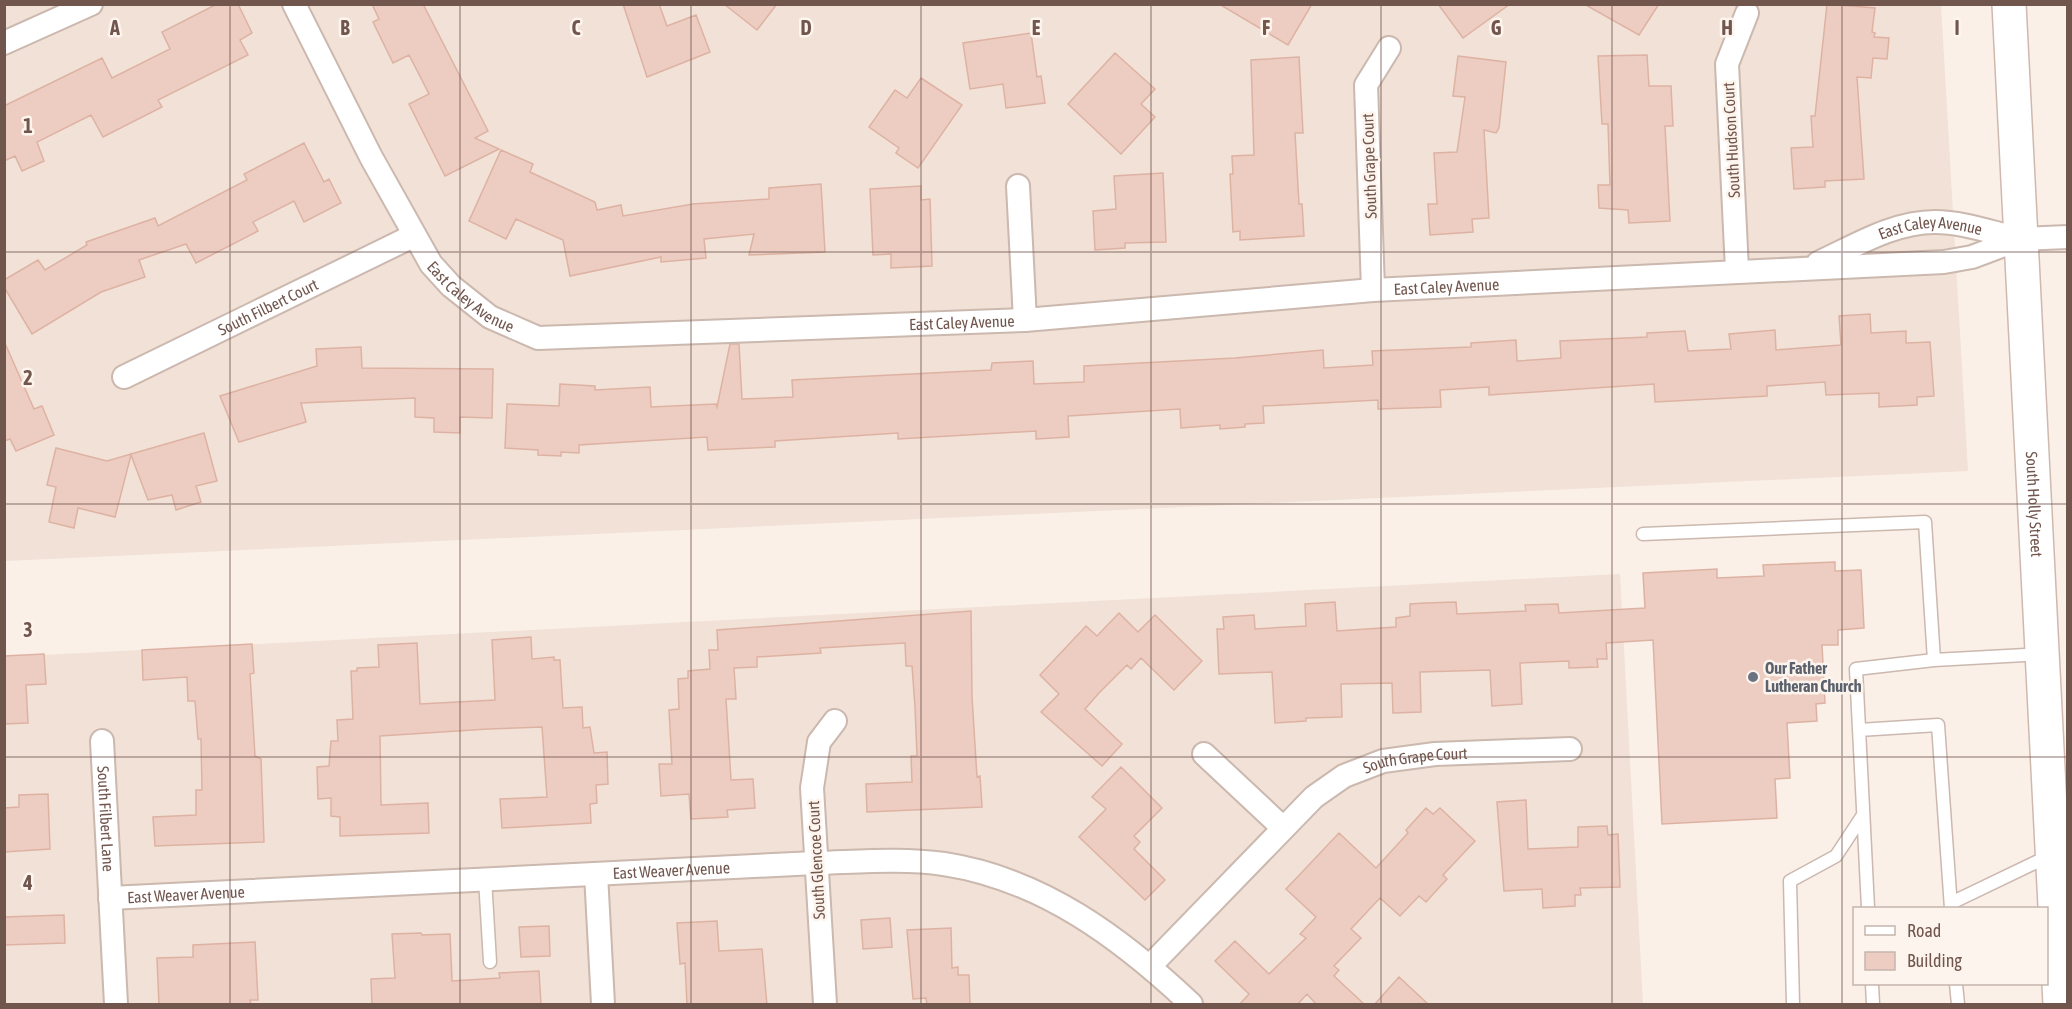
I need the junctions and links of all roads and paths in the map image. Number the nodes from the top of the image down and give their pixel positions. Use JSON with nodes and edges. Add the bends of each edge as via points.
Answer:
{"nodes":[{"id":1,"x":91,"y":4,"type":"edge"},
{"id":2,"x":294,"y":4,"type":"edge"},
{"id":3,"x":2009,"y":4,"type":"edge"},
{"id":4,"x":1748,"y":13,"type":"dead end"},
{"id":5,"x":4,"y":43,"type":"edge"},
{"id":6,"x":1389,"y":48,"type":"dead end"},
{"id":7,"x":1018,"y":186,"type":"dead end"},
{"id":8,"x":413,"y":236,"type":"junction"},
{"id":9,"x":2067,"y":237,"type":"edge"},
{"id":10,"x":2020,"y":240,"type":"junction"},
{"id":11,"x":1811,"y":267,"type":"junction"},
{"id":12,"x":1737,"y":270,"type":"junction"},
{"id":13,"x":1373,"y":290,"type":"junction"},
{"id":14,"x":1025,"y":320,"type":"junction"},
{"id":15,"x":124,"y":377,"type":"dead end"},
{"id":16,"x":1643,"y":534,"type":"dead end"},
{"id":17,"x":2042,"y":653,"type":"junction"},
{"id":18,"x":1934,"y":660,"type":"junction"},
{"id":19,"x":835,"y":721,"type":"dead end"},
{"id":20,"x":1859,"y":730,"type":"junction"},
{"id":21,"x":102,"y":741,"type":"dead end"},
{"id":22,"x":1570,"y":749,"type":"dead end"},
{"id":23,"x":1204,"y":754,"type":"dead end"},
{"id":24,"x":1863,"y":815,"type":"junction"},
{"id":25,"x":1282,"y":827,"type":"junction"},
{"id":26,"x":2052,"y":854,"type":"junction"},
{"id":27,"x":815,"y":863,"type":"junction"},
{"id":28,"x":596,"y":874,"type":"junction"},
{"id":29,"x":485,"y":879,"type":"junction"},
{"id":30,"x":110,"y":898,"type":"junction"},
{"id":31,"x":1951,"y":906,"type":"edge"},
{"id":32,"x":1868,"y":907,"type":"edge"},
{"id":33,"x":2052,"y":949,"type":"edge"},
{"id":34,"x":490,"y":962,"type":"dead end"},
{"id":35,"x":1150,"y":966,"type":"junction"},
{"id":36,"x":1872,"y":985,"type":"edge"},
{"id":37,"x":1956,"y":985,"type":"edge"},
{"id":38,"x":116,"y":1005,"type":"edge"},
{"id":39,"x":603,"y":1005,"type":"edge"},
{"id":40,"x":825,"y":1005,"type":"edge"},
{"id":41,"x":1191,"y":1005,"type":"edge"},
{"id":42,"x":1794,"y":1005,"type":"edge"},
{"id":43,"x":1874,"y":1005,"type":"edge"},
{"id":44,"x":1958,"y":1005,"type":"edge"},
{"id":45,"x":2060,"y":1005,"type":"edge"}],
"edges":[{"from":1,"to":5,"type":"street"},
{"from":2,"to":8,"type":"street","name":"East Caley Avenue"},
{"from":3,"to":10,"type":"main road","name":"South Holly Street"},
{"from":4,"to":12,"type":"street","name":"South Hudson Court","via":[[1727,64]]},
{"from":6,"to":13,"type":"street","name":"South Grape Court","via":[[1366,85]]},
{"from":7,"to":14,"type":"street"},
{"from":8,"to":14,"type":"street","name":"East Caley Avenue","via":[[451,286],[490,317],[538,338]]},
{"from":8,"to":15,"type":"street","name":"South Filbert Court"},
{"from":9,"to":10,"type":"street","name":"East Caley Avenue"},
{"from":10,"to":11,"type":"street","name":"East Caley Avenue","via":[[1944,262]]},
{"from":10,"to":11,"type":"street","name":"East Caley Avenue","via":[[1958,224],[1908,224]]},
{"from":10,"to":17,"type":"main road","name":"South Holly Street"},
{"from":11,"to":12,"type":"street","name":"East Caley Avenue"},
{"from":12,"to":13,"type":"street","name":"East Caley Avenue"},
{"from":13,"to":14,"type":"street","name":"East Caley Avenue"},
{"from":16,"to":18,"type":"lane","via":[[1925,522]]},
{"from":17,"to":18,"type":"lane"},
{"from":17,"to":26,"type":"main road","name":"South Holly Street"},
{"from":18,"to":20,"type":"lane","via":[[1856,669]]},
{"from":19,"to":27,"type":"street","name":"South Glencoe Court","via":[[819,742],[814,760]]},
{"from":20,"to":24,"type":"lane"},
{"from":20,"to":31,"type":"lane","via":[[1938,725]]},
{"from":21,"to":30,"type":"street","name":"South Filbert Lane"},
{"from":22,"to":25,"type":"street","name":"South Grape Court","via":[[1435,754],[1383,761],[1344,776],[1314,796]]},
{"from":23,"to":25,"type":"street"},
{"from":24,"to":32,"type":"lane"},
{"from":24,"to":42,"type":"lane","via":[[1836,856],[1790,881]]},
{"from":25,"to":35,"type":"street","name":"South Grape Court"},
{"from":26,"to":31,"type":"lane"},
{"from":26,"to":33,"type":"main road","name":"South Holly Street"},
{"from":27,"to":28,"type":"street","name":"East Weaver Avenue"},
{"from":27,"to":35,"type":"street","name":"East Weaver Avenue","via":[[898,861],[983,872],[1018,883],[1082,915]]},
{"from":27,"to":40,"type":"street","name":"South Glencoe Court"},
{"from":28,"to":29,"type":"street","name":"East Weaver Avenue"},
{"from":28,"to":39,"type":"street"},
{"from":29,"to":30,"type":"street","name":"East Weaver Avenue"},
{"from":29,"to":34,"type":"lane"},
{"from":30,"to":38,"type":"street","name":"South Filbert Lane"},
{"from":33,"to":45,"type":"main road","name":"South Holly Street"},
{"from":35,"to":41,"type":"street","name":"East Weaver Avenue"},
{"from":36,"to":43,"type":"lane"},
{"from":37,"to":44,"type":"lane"}]}
